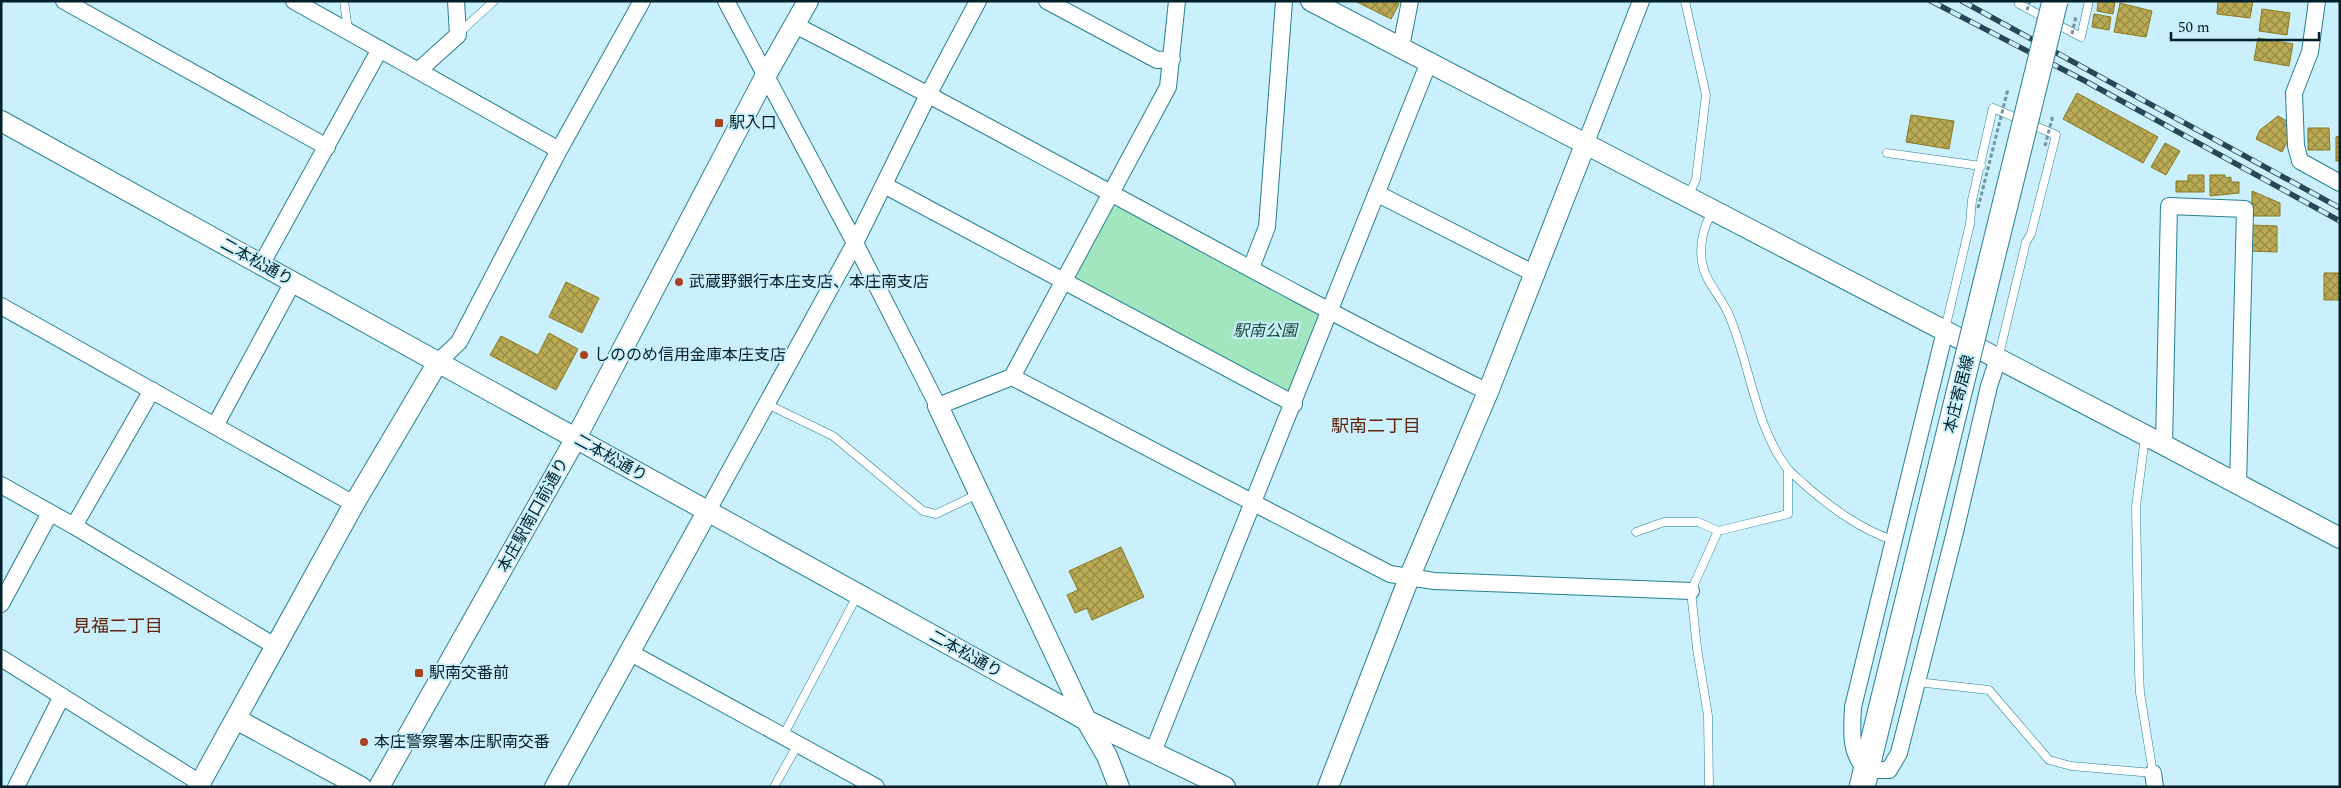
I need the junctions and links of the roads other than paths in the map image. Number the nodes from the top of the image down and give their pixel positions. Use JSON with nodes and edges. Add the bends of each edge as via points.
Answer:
{"nodes":[{"id":1,"x":64,"y":1,"type":"edge"},
{"id":2,"x":294,"y":1,"type":"edge"},
{"id":3,"x":344,"y":1,"type":"edge"},
{"id":4,"x":456,"y":1,"type":"edge"},
{"id":5,"x":494,"y":1,"type":"edge"},
{"id":6,"x":642,"y":1,"type":"edge"},
{"id":7,"x":726,"y":1,"type":"edge"},
{"id":8,"x":808,"y":1,"type":"edge"},
{"id":9,"x":978,"y":1,"type":"edge"},
{"id":10,"x":1047,"y":1,"type":"edge"},
{"id":11,"x":1177,"y":1,"type":"edge"},
{"id":12,"x":1284,"y":1,"type":"edge"},
{"id":13,"x":1311,"y":1,"type":"edge"},
{"id":14,"x":1410,"y":1,"type":"edge"},
{"id":15,"x":1641,"y":1,"type":"edge"},
{"id":16,"x":1685,"y":1,"type":"edge"},
{"id":17,"x":2020,"y":1,"type":"edge"},
{"id":18,"x":2055,"y":1,"type":"edge"},
{"id":19,"x":2089,"y":1,"type":"edge"},
{"id":20,"x":2317,"y":1,"type":"edge"},
{"id":21,"x":795,"y":25,"type":"junction"},
{"id":22,"x":348,"y":32,"type":"junction"},
{"id":23,"x":458,"y":34,"type":"junction"},
{"id":24,"x":1401,"y":47,"type":"junction"},
{"id":25,"x":380,"y":49,"type":"junction"},
{"id":26,"x":1172,"y":59,"type":"junction"},
{"id":27,"x":1429,"y":62,"type":"junction"},
{"id":28,"x":418,"y":71,"type":"junction"},
{"id":29,"x":766,"y":75,"type":"junction"},
{"id":30,"x":928,"y":95,"type":"junction"},
{"id":31,"x":1,"y":121,"type":"edge"},
{"id":32,"x":1586,"y":145,"type":"junction"},
{"id":33,"x":328,"y":147,"type":"junction"},
{"id":34,"x":559,"y":150,"type":"junction"},
{"id":35,"x":1887,"y":153,"type":"dead end"},
{"id":36,"x":1981,"y":166,"type":"junction"},
{"id":37,"x":2340,"y":183,"type":"edge"},
{"id":38,"x":884,"y":185,"type":"junction"},
{"id":39,"x":1110,"y":194,"type":"junction"},
{"id":40,"x":1378,"y":194,"type":"junction"},
{"id":41,"x":1687,"y":198,"type":"junction"},
{"id":42,"x":1713,"y":211,"type":"junction"},
{"id":43,"x":855,"y":243,"type":"junction"},
{"id":44,"x":261,"y":264,"type":"junction"},
{"id":45,"x":1251,"y":268,"type":"junction"},
{"id":46,"x":1533,"y":273,"type":"junction"},
{"id":47,"x":1064,"y":281,"type":"junction"},
{"id":48,"x":293,"y":282,"type":"junction"},
{"id":49,"x":1,"y":306,"type":"edge"},
{"id":50,"x":1329,"y":310,"type":"junction"},
{"id":51,"x":1944,"y":331,"type":"junction"},
{"id":52,"x":1998,"y":359,"type":"junction"},
{"id":53,"x":438,"y":362,"type":"junction"},
{"id":54,"x":1012,"y":377,"type":"junction"},
{"id":55,"x":152,"y":390,"type":"junction"},
{"id":56,"x":1488,"y":392,"type":"junction"},
{"id":57,"x":767,"y":404,"type":"junction"},
{"id":58,"x":1294,"y":404,"type":"junction"},
{"id":59,"x":938,"y":406,"type":"junction"},
{"id":60,"x":215,"y":426,"type":"junction"},
{"id":61,"x":2145,"y":435,"type":"junction"},
{"id":62,"x":576,"y":438,"type":"junction"},
{"id":63,"x":2164,"y":445,"type":"junction"},
{"id":64,"x":1788,"y":469,"type":"junction"},
{"id":65,"x":2238,"y":484,"type":"junction"},
{"id":66,"x":1,"y":485,"type":"edge"},
{"id":67,"x":979,"y":494,"type":"junction"},
{"id":68,"x":1254,"y":503,"type":"junction"},
{"id":69,"x":354,"y":504,"type":"junction"},
{"id":70,"x":50,"y":512,"type":"junction"},
{"id":71,"x":707,"y":512,"type":"junction"},
{"id":72,"x":74,"y":526,"type":"junction"},
{"id":73,"x":1718,"y":531,"type":"junction"},
{"id":74,"x":1636,"y":532,"type":"dead end"},
{"id":75,"x":2340,"y":538,"type":"edge"},
{"id":76,"x":1892,"y":540,"type":"junction"},
{"id":77,"x":1409,"y":578,"type":"junction"},
{"id":78,"x":1691,"y":591,"type":"junction"},
{"id":79,"x":858,"y":594,"type":"junction"},
{"id":80,"x":1,"y":604,"type":"edge"},
{"id":81,"x":275,"y":646,"type":"junction"},
{"id":82,"x":629,"y":652,"type":"junction"},
{"id":83,"x":1,"y":658,"type":"edge"},
{"id":84,"x":1917,"y":682,"type":"junction"},
{"id":85,"x":62,"y":696,"type":"junction"},
{"id":86,"x":236,"y":719,"type":"junction"},
{"id":87,"x":1086,"y":720,"type":"junction"},
{"id":88,"x":783,"y":736,"type":"junction"},
{"id":89,"x":798,"y":744,"type":"junction"},
{"id":90,"x":1153,"y":752,"type":"junction"},
{"id":91,"x":1864,"y":778,"type":"edge"},
{"id":92,"x":2154,"y":780,"type":"edge"},
{"id":93,"x":199,"y":785,"type":"edge"},
{"id":94,"x":16,"y":787,"type":"edge"},
{"id":95,"x":361,"y":787,"type":"edge"},
{"id":96,"x":379,"y":787,"type":"edge"},
{"id":97,"x":555,"y":787,"type":"edge"},
{"id":98,"x":774,"y":787,"type":"edge"},
{"id":99,"x":876,"y":787,"type":"edge"},
{"id":100,"x":1119,"y":787,"type":"edge"},
{"id":101,"x":1225,"y":787,"type":"edge"},
{"id":102,"x":1328,"y":787,"type":"edge"},
{"id":103,"x":1709,"y":787,"type":"edge"}],
"edges":[{"from":1,"to":33,"type":"street"},
{"from":2,"to":22,"type":"street"},
{"from":3,"to":22,"type":"lane"},
{"from":4,"to":23,"type":"street"},
{"from":5,"to":23,"type":"lane"},
{"from":6,"to":34,"type":"street"},
{"from":7,"to":29,"type":"street"},
{"from":8,"to":21,"type":"street","name":"本庄駅南口前通り"},
{"from":9,"to":30,"type":"street"},
{"from":10,"to":26,"type":"street","via":[[1157,60]]},
{"from":11,"to":26,"type":"street"},
{"from":12,"to":45,"type":"street","via":[[1267,227]]},
{"from":13,"to":24,"type":"street"},
{"from":14,"to":24,"type":"street"},
{"from":15,"to":32,"type":"street"},
{"from":16,"to":41,"type":"lane","via":[[1706,95],[1696,178]]},
{"from":17,"to":19,"type":"lane","via":[[2019,4],[2081,37]]},
{"from":18,"to":91,"type":"main road","name":"本庄寄居線","bridge":true},
{"from":20,"to":37,"type":"street","via":[[2310,52],[2294,93],[2296,146],[2300,160]]},
{"from":21,"to":29,"type":"street","name":"本庄駅南口前通り"},
{"from":21,"to":30,"type":"street"},
{"from":22,"to":25,"type":"street"},
{"from":23,"to":28,"type":"street"},
{"from":24,"to":27,"type":"street"},
{"from":25,"to":28,"type":"street"},
{"from":25,"to":33,"type":"street"},
{"from":26,"to":39,"type":"street","via":[[1168,87]]},
{"from":27,"to":32,"type":"street"},
{"from":27,"to":40,"type":"street"},
{"from":28,"to":34,"type":"street"},
{"from":29,"to":43,"type":"street"},
{"from":29,"to":62,"type":"street","name":"本庄駅南口前通り"},
{"from":30,"to":38,"type":"street"},
{"from":30,"to":39,"type":"street"},
{"from":31,"to":44,"type":"street","name":"二本松通り"},
{"from":32,"to":41,"type":"street"},
{"from":32,"to":46,"type":"street"},
{"from":33,"to":44,"type":"street"},
{"from":34,"to":53,"type":"street","via":[[459,342]]},
{"from":35,"to":36,"type":"lane"},
{"from":36,"to":51,"type":"lane"},
{"from":36,"to":52,"type":"lane","via":[[1993,108],[2056,135]]},
{"from":38,"to":43,"type":"street"},
{"from":38,"to":47,"type":"street"},
{"from":39,"to":45,"type":"street"},
{"from":39,"to":47,"type":"street"},
{"from":40,"to":46,"type":"street"},
{"from":40,"to":50,"type":"street"},
{"from":41,"to":42,"type":"street"},
{"from":42,"to":51,"type":"street"},
{"from":42,"to":64,"type":"lane","via":[[1706,222],[1701,248],[1704,273],[1729,314],[1772,445]]},
{"from":43,"to":57,"type":"street"},
{"from":43,"to":59,"type":"street"},
{"from":44,"to":48,"type":"street","name":"二本松通り"},
{"from":45,"to":50,"type":"street"},
{"from":46,"to":56,"type":"street"},
{"from":47,"to":54,"type":"street"},
{"from":47,"to":58,"type":"street"},
{"from":48,"to":53,"type":"street","name":"二本松通り"},
{"from":48,"to":60,"type":"street"},
{"from":49,"to":55,"type":"street"},
{"from":50,"to":56,"type":"street"},
{"from":50,"to":58,"type":"street"},
{"from":51,"to":52,"type":"street"},
{"from":51,"to":76,"type":"street"},
{"from":52,"to":61,"type":"street"},
{"from":52,"to":84,"type":"street"},
{"from":53,"to":62,"type":"street","name":"二本松通り"},
{"from":53,"to":69,"type":"street"},
{"from":54,"to":59,"type":"street"},
{"from":54,"to":68,"type":"street"},
{"from":55,"to":60,"type":"street"},
{"from":55,"to":72,"type":"street"},
{"from":56,"to":77,"type":"street"},
{"from":57,"to":67,"type":"lane","via":[[833,436],[923,511],[936,514]]},
{"from":57,"to":71,"type":"street"},
{"from":58,"to":68,"type":"street"},
{"from":59,"to":67,"type":"street"},
{"from":60,"to":69,"type":"street"},
{"from":61,"to":63,"type":"street"},
{"from":61,"to":92,"type":"lane","via":[[2136,507],[2140,693]]},
{"from":62,"to":71,"type":"street","name":"二本松通り"},
{"from":62,"to":96,"type":"street","name":"本庄駅南口前通り"},
{"from":63,"to":65,"type":"street"},
{"from":63,"to":65,"type":"street","via":[[2169,206],[2245,209]]},
{"from":64,"to":73,"type":"lane","via":[[1788,514]]},
{"from":64,"to":76,"type":"lane","via":[[1832,508],[1869,532]]},
{"from":65,"to":75,"type":"street"},
{"from":66,"to":70,"type":"street"},
{"from":67,"to":87,"type":"street"},
{"from":68,"to":77,"type":"street","via":[[1390,574]]},
{"from":68,"to":90,"type":"street"},
{"from":69,"to":81,"type":"street"},
{"from":70,"to":72,"type":"street"},
{"from":70,"to":80,"type":"street"},
{"from":71,"to":79,"type":"street","name":"二本松通り"},
{"from":71,"to":82,"type":"street"},
{"from":72,"to":81,"type":"street"},
{"from":73,"to":74,"type":"lane","via":[[1698,522],[1664,522]]},
{"from":73,"to":78,"type":"lane"},
{"from":76,"to":91,"type":"street","via":[[1853,707],[1852,737]]},
{"from":77,"to":78,"type":"street"},
{"from":77,"to":102,"type":"street"},
{"from":78,"to":103,"type":"lane","via":[[1696,648],[1708,716]]},
{"from":79,"to":87,"type":"street","name":"二本松通り"},
{"from":79,"to":88,"type":"lane"},
{"from":81,"to":86,"type":"street"},
{"from":82,"to":88,"type":"street"},
{"from":82,"to":97,"type":"street"},
{"from":83,"to":85,"type":"street"},
{"from":84,"to":91,"type":"street","via":[[1897,760],[1889,770]]},
{"from":84,"to":92,"type":"lane","via":[[1989,690],[2049,760]]},
{"from":85,"to":93,"type":"street"},
{"from":85,"to":94,"type":"street"},
{"from":86,"to":93,"type":"street"},
{"from":86,"to":95,"type":"street"},
{"from":87,"to":90,"type":"street","name":"二本松通り"},
{"from":87,"to":100,"type":"street","via":[[1107,756]]},
{"from":88,"to":89,"type":"street"},
{"from":89,"to":98,"type":"lane"},
{"from":89,"to":99,"type":"street"},
{"from":90,"to":101,"type":"street","name":"二本松通り"}]}
